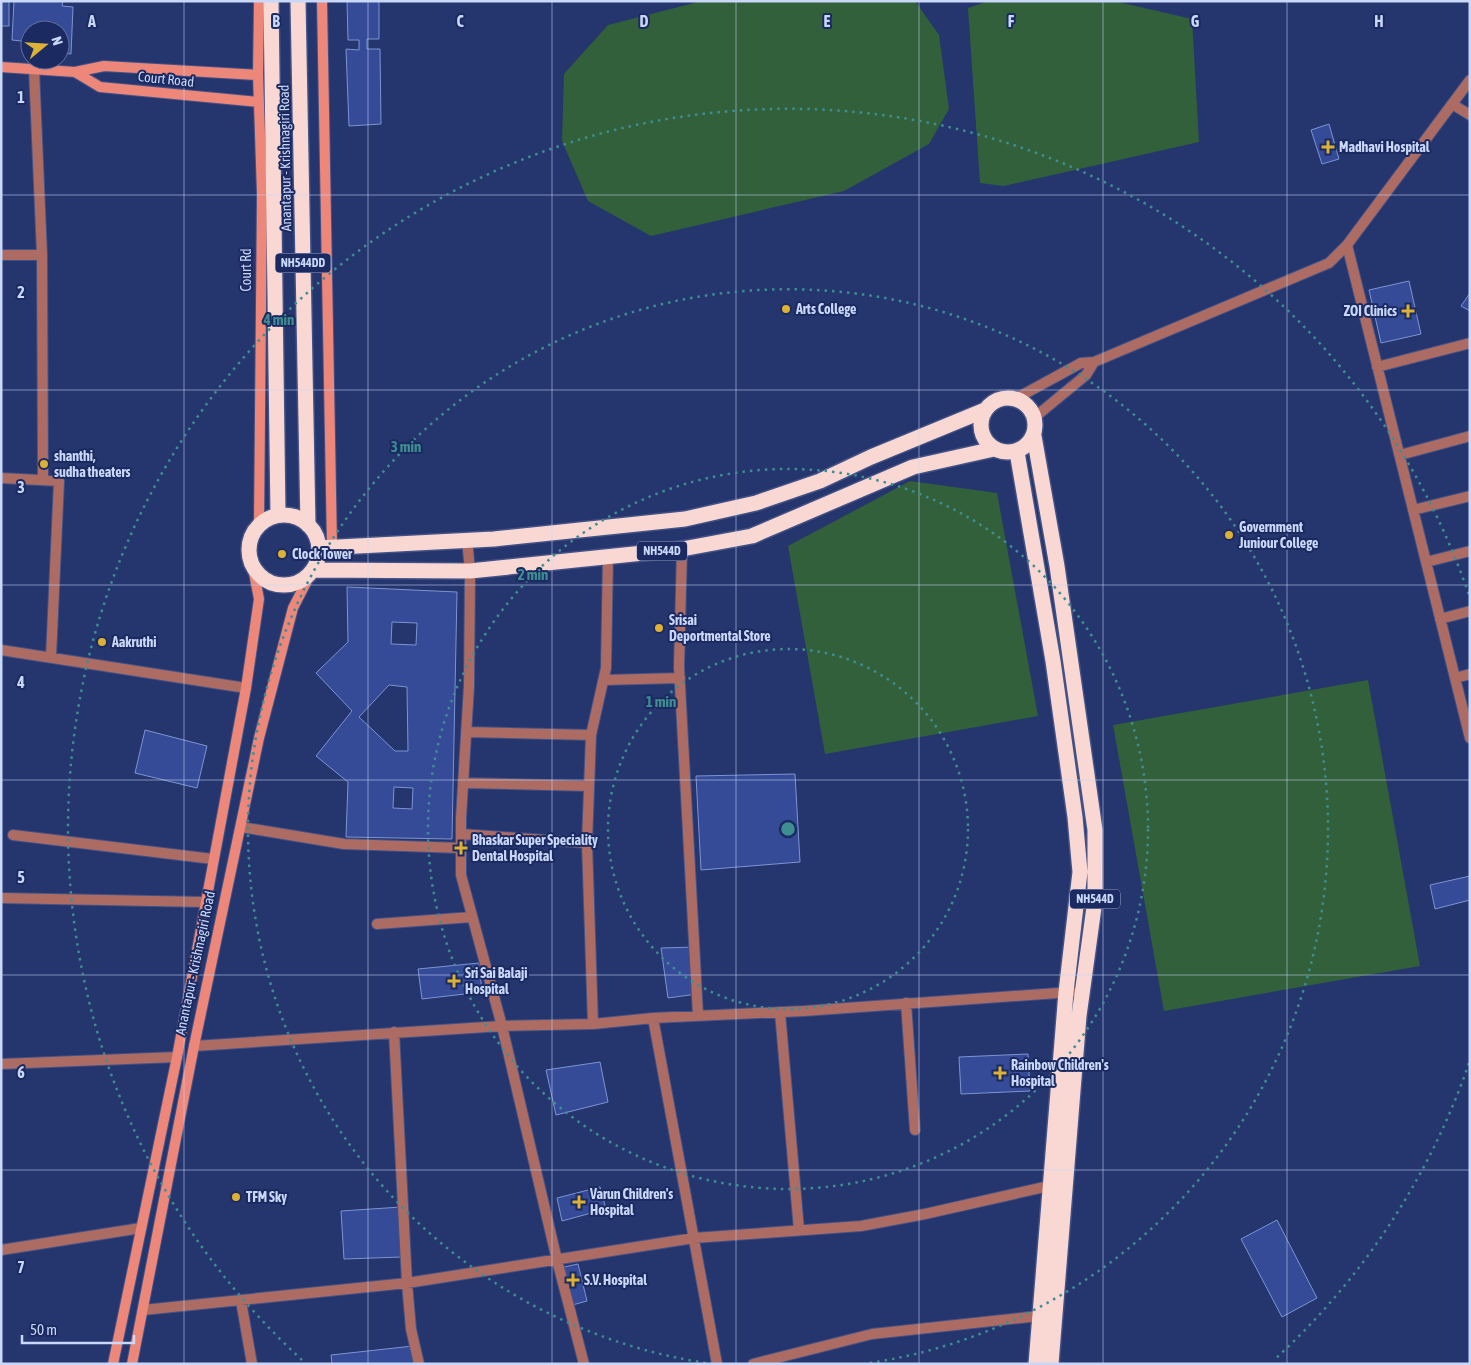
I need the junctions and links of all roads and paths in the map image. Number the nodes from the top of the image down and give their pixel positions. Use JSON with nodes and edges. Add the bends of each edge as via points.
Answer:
{"nodes":[{"id":1,"x":259,"y":1,"type":"edge"},
{"id":2,"x":271,"y":1,"type":"edge"},
{"id":3,"x":298,"y":1,"type":"edge"},
{"id":4,"x":322,"y":1,"type":"edge"},
{"id":5,"x":1,"y":67,"type":"edge"},
{"id":6,"x":20,"y":68,"type":"edge"},
{"id":7,"x":34,"y":70,"type":"edge"},
{"id":8,"x":48,"y":70,"type":"edge"},
{"id":9,"x":75,"y":72,"type":"junction"},
{"id":10,"x":258,"y":75,"type":"junction"},
{"id":11,"x":1470,"y":80,"type":"edge"},
{"id":12,"x":258,"y":102,"type":"junction"},
{"id":13,"x":1452,"y":104,"type":"junction"},
{"id":14,"x":1470,"y":115,"type":"edge"},
{"id":15,"x":1347,"y":245,"type":"junction"},
{"id":16,"x":1,"y":255,"type":"edge"},
{"id":17,"x":42,"y":255,"type":"junction"},
{"id":18,"x":1470,"y":344,"type":"edge"},
{"id":19,"x":1094,"y":362,"type":"junction"},
{"id":20,"x":1377,"y":367,"type":"junction"},
{"id":21,"x":1016,"y":399,"type":"junction"},
{"id":22,"x":985,"y":410,"type":"junction"},
{"id":23,"x":1035,"y":418,"type":"junction"},
{"id":24,"x":1034,"y":436,"type":"junction"},
{"id":25,"x":1470,"y":436,"type":"edge"},
{"id":26,"x":994,"y":449,"type":"junction"},
{"id":27,"x":1016,"y":452,"type":"junction"},
{"id":28,"x":1400,"y":455,"type":"junction"},
{"id":29,"x":1,"y":478,"type":"edge"},
{"id":30,"x":42,"y":480,"type":"junction"},
{"id":31,"x":1470,"y":496,"type":"edge"},
{"id":32,"x":1412,"y":510,"type":"junction"},
{"id":33,"x":278,"y":515,"type":"junction"},
{"id":34,"x":259,"y":525,"type":"junction"},
{"id":35,"x":308,"y":525,"type":"junction"},
{"id":36,"x":468,"y":539,"type":"junction"},
{"id":37,"x":326,"y":548,"type":"junction"},
{"id":38,"x":682,"y":550,"type":"junction"},
{"id":39,"x":1470,"y":551,"type":"edge"},
{"id":40,"x":608,"y":556,"type":"junction"},
{"id":41,"x":1426,"y":562,"type":"junction"},
{"id":42,"x":254,"y":568,"type":"junction"},
{"id":43,"x":470,"y":571,"type":"junction"},
{"id":44,"x":311,"y":573,"type":"junction"},
{"id":45,"x":1470,"y":611,"type":"edge"},
{"id":46,"x":1440,"y":619,"type":"junction"},
{"id":47,"x":1,"y":650,"type":"edge"},
{"id":48,"x":51,"y":657,"type":"junction"},
{"id":49,"x":1470,"y":674,"type":"edge"},
{"id":50,"x":680,"y":678,"type":"junction"},
{"id":51,"x":1455,"y":678,"type":"junction"},
{"id":52,"x":604,"y":680,"type":"junction"},
{"id":53,"x":246,"y":688,"type":"junction"},
{"id":54,"x":466,"y":732,"type":"junction"},
{"id":55,"x":591,"y":735,"type":"junction"},
{"id":56,"x":1470,"y":737,"type":"edge"},
{"id":57,"x":463,"y":783,"type":"junction"},
{"id":58,"x":589,"y":786,"type":"junction"},
{"id":59,"x":240,"y":827,"type":"junction"},
{"id":60,"x":461,"y":834,"type":"junction"},
{"id":61,"x":13,"y":835,"type":"dead end"},
{"id":62,"x":587,"y":843,"type":"junction"},
{"id":63,"x":461,"y":848,"type":"junction"},
{"id":64,"x":212,"y":859,"type":"junction"},
{"id":65,"x":1,"y":898,"type":"edge"},
{"id":66,"x":204,"y":902,"type":"junction"},
{"id":67,"x":472,"y":918,"type":"junction"},
{"id":68,"x":377,"y":924,"type":"dead end"},
{"id":69,"x":1066,"y":992,"type":"junction"},
{"id":70,"x":1082,"y":992,"type":"junction"},
{"id":71,"x":906,"y":1003,"type":"junction"},
{"id":72,"x":780,"y":1012,"type":"junction"},
{"id":73,"x":698,"y":1015,"type":"junction"},
{"id":74,"x":653,"y":1018,"type":"junction"},
{"id":75,"x":592,"y":1024,"type":"junction"},
{"id":76,"x":502,"y":1026,"type":"junction"},
{"id":77,"x":394,"y":1032,"type":"junction"},
{"id":78,"x":194,"y":1046,"type":"junction"},
{"id":79,"x":176,"y":1057,"type":"junction"},
{"id":80,"x":1,"y":1064,"type":"edge"},
{"id":81,"x":915,"y":1130,"type":"dead end"},
{"id":82,"x":1049,"y":1186,"type":"junction"},
{"id":83,"x":141,"y":1228,"type":"junction"},
{"id":84,"x":799,"y":1230,"type":"junction"},
{"id":85,"x":694,"y":1238,"type":"junction"},
{"id":86,"x":1,"y":1250,"type":"edge"},
{"id":87,"x":557,"y":1260,"type":"junction"},
{"id":88,"x":407,"y":1282,"type":"junction"},
{"id":89,"x":241,"y":1301,"type":"junction"},
{"id":90,"x":143,"y":1310,"type":"junction"},
{"id":91,"x":1039,"y":1316,"type":"junction"},
{"id":92,"x":113,"y":1364,"type":"edge"},
{"id":93,"x":132,"y":1364,"type":"edge"},
{"id":94,"x":252,"y":1364,"type":"edge"},
{"id":95,"x":419,"y":1364,"type":"edge"},
{"id":96,"x":584,"y":1364,"type":"edge"},
{"id":97,"x":717,"y":1364,"type":"edge"},
{"id":98,"x":753,"y":1364,"type":"edge"},
{"id":99,"x":1036,"y":1364,"type":"edge"},
{"id":100,"x":1051,"y":1364,"type":"edge"}],
"edges":[{"from":1,"to":10,"type":"main road","name":"Court Rd"},
{"from":2,"to":33,"type":"highway","number":"NH544DD"},
{"from":3,"to":35,"type":"highway","name":"Anantapur - Krishnagiri Road","number":"NH544DD"},
{"from":4,"to":37,"type":"main road"},
{"from":5,"to":6,"type":"main road","name":"Court Road"},
{"from":7,"to":17,"type":"street"},
{"from":8,"to":9,"type":"main road","name":"Court Road"},
{"from":9,"to":10,"type":"main road","name":"Court Road","via":[[104,66]]},
{"from":9,"to":12,"type":"main road","name":"Court Road","via":[[100,87]]},
{"from":10,"to":12,"type":"main road","name":"Court Rd"},
{"from":11,"to":13,"type":"street"},
{"from":12,"to":34,"type":"main road","name":"Court Rd","via":[[262,194]]},
{"from":13,"to":14,"type":"street"},
{"from":13,"to":15,"type":"street"},
{"from":15,"to":19,"type":"street","via":[[1329,263]]},
{"from":15,"to":20,"type":"street"},
{"from":16,"to":17,"type":"street"},
{"from":17,"to":30,"type":"street"},
{"from":18,"to":20,"type":"street"},
{"from":19,"to":21,"type":"street","via":[[1081,362]]},
{"from":19,"to":23,"type":"street","via":[[1086,374]]},
{"from":20,"to":28,"type":"street"},
{"from":21,"to":22,"type":"highway","number":"NH544D","via":[[998,399]]},
{"from":21,"to":23,"type":"highway","via":[[1024,403]]},
{"from":22,"to":26,"type":"highway","via":[[982,436]]},
{"from":22,"to":36,"type":"highway","number":"NH544D","via":[[820,481],[756,503],[685,519]]},
{"from":23,"to":24,"type":"highway","number":"NH544D"},
{"from":24,"to":27,"type":"highway","via":[[1024,449]]},
{"from":24,"to":70,"type":"highway","number":"NH544D","via":[[1057,566],[1095,830],[1095,900]]},
{"from":25,"to":28,"type":"street"},
{"from":26,"to":27,"type":"highway","number":"NH544D"},
{"from":26,"to":38,"type":"highway","number":"NH544D","via":[[913,467],[752,536]]},
{"from":27,"to":69,"type":"highway","number":"NH544D","via":[[1053,661],[1078,849],[1079,896]]},
{"from":28,"to":32,"type":"street"},
{"from":29,"to":30,"type":"street"},
{"from":30,"to":48,"type":"street","via":[[59,482]]},
{"from":31,"to":32,"type":"street"},
{"from":32,"to":41,"type":"street"},
{"from":33,"to":34,"type":"highway"},
{"from":33,"to":35,"type":"highway","via":[[300,518]]},
{"from":34,"to":42,"type":"highway","name":"Anantapur - Krishnagiri Road","via":[[249,545]]},
{"from":35,"to":37,"type":"highway","name":"Anantapur - Krishnagiri Road"},
{"from":36,"to":37,"type":"highway","number":"NH544D"},
{"from":36,"to":43,"type":"street"},
{"from":37,"to":44,"type":"highway","name":"Anantapur - Krishnagiri Road"},
{"from":38,"to":40,"type":"highway","number":"NH544D"},
{"from":38,"to":50,"type":"street"},
{"from":39,"to":41,"type":"street"},
{"from":40,"to":43,"type":"highway","number":"NH544D"},
{"from":40,"to":52,"type":"street"},
{"from":41,"to":46,"type":"street"},
{"from":42,"to":44,"type":"highway","number":"NH544D","via":[[269,582],[280,585],[291,585]]},
{"from":42,"to":53,"type":"main road","name":"Anantapur - Krishnagiri Road","via":[[258,599]]},
{"from":43,"to":44,"type":"highway","number":"NH544D"},
{"from":43,"to":54,"type":"street"},
{"from":44,"to":59,"type":"main road","name":"Anantapur - Krishnagiri Road","via":[[293,608]]},
{"from":45,"to":46,"type":"street"},
{"from":46,"to":51,"type":"street"},
{"from":47,"to":48,"type":"street"},
{"from":48,"to":53,"type":"street"},
{"from":49,"to":51,"type":"street"},
{"from":50,"to":52,"type":"street"},
{"from":50,"to":73,"type":"street"},
{"from":51,"to":56,"type":"street"},
{"from":52,"to":55,"type":"street"},
{"from":53,"to":64,"type":"main road","name":"Anantapur - Krishnagiri Road"},
{"from":54,"to":55,"type":"street"},
{"from":54,"to":57,"type":"street"},
{"from":55,"to":58,"type":"street"},
{"from":57,"to":58,"type":"street"},
{"from":57,"to":60,"type":"street"},
{"from":58,"to":62,"type":"street"},
{"from":59,"to":63,"type":"street","via":[[344,844]]},
{"from":59,"to":78,"type":"main road","name":"Anantapur - Krishnagiri Road"},
{"from":60,"to":62,"type":"street"},
{"from":60,"to":63,"type":"street"},
{"from":61,"to":64,"type":"street"},
{"from":62,"to":75,"type":"street"},
{"from":63,"to":67,"type":"street","via":[[461,875]]},
{"from":64,"to":66,"type":"main road","name":"Anantapur - Krishnagiri Road"},
{"from":65,"to":66,"type":"street"},
{"from":66,"to":79,"type":"main road","name":"Anantapur - Krishnagiri Road"},
{"from":67,"to":68,"type":"street"},
{"from":67,"to":76,"type":"street"},
{"from":69,"to":70,"type":"street"},
{"from":69,"to":71,"type":"street"},
{"from":69,"to":82,"type":"highway","number":"NH544D"},
{"from":70,"to":100,"type":"highway","number":"NH544D"},
{"from":71,"to":72,"type":"street"},
{"from":71,"to":81,"type":"street"},
{"from":72,"to":73,"type":"street"},
{"from":72,"to":84,"type":"street"},
{"from":73,"to":74,"type":"street"},
{"from":74,"to":75,"type":"street"},
{"from":74,"to":85,"type":"street"},
{"from":75,"to":76,"type":"street"},
{"from":76,"to":77,"type":"street"},
{"from":76,"to":87,"type":"street"},
{"from":77,"to":78,"type":"street"},
{"from":77,"to":88,"type":"street"},
{"from":78,"to":90,"type":"main road","name":"Anantapur - Krishnagiri Road"},
{"from":79,"to":80,"type":"street"},
{"from":79,"to":83,"type":"main road","name":"Anantapur - Krishnagiri Road"},
{"from":82,"to":84,"type":"street","via":[[861,1226]]},
{"from":82,"to":91,"type":"highway","number":"NH544D"},
{"from":83,"to":86,"type":"street"},
{"from":83,"to":92,"type":"main road","name":"Anantapur - Krishnagiri Road"},
{"from":84,"to":85,"type":"street"},
{"from":85,"to":87,"type":"street"},
{"from":85,"to":97,"type":"street"},
{"from":87,"to":88,"type":"street"},
{"from":87,"to":96,"type":"street"},
{"from":88,"to":89,"type":"street"},
{"from":88,"to":95,"type":"street","via":[[411,1329]]},
{"from":89,"to":90,"type":"street"},
{"from":89,"to":94,"type":"street"},
{"from":90,"to":93,"type":"main road","name":"Anantapur - Krishnagiri Road"},
{"from":91,"to":98,"type":"street","via":[[872,1334]]},
{"from":91,"to":99,"type":"highway","number":"NH544D"}]}
